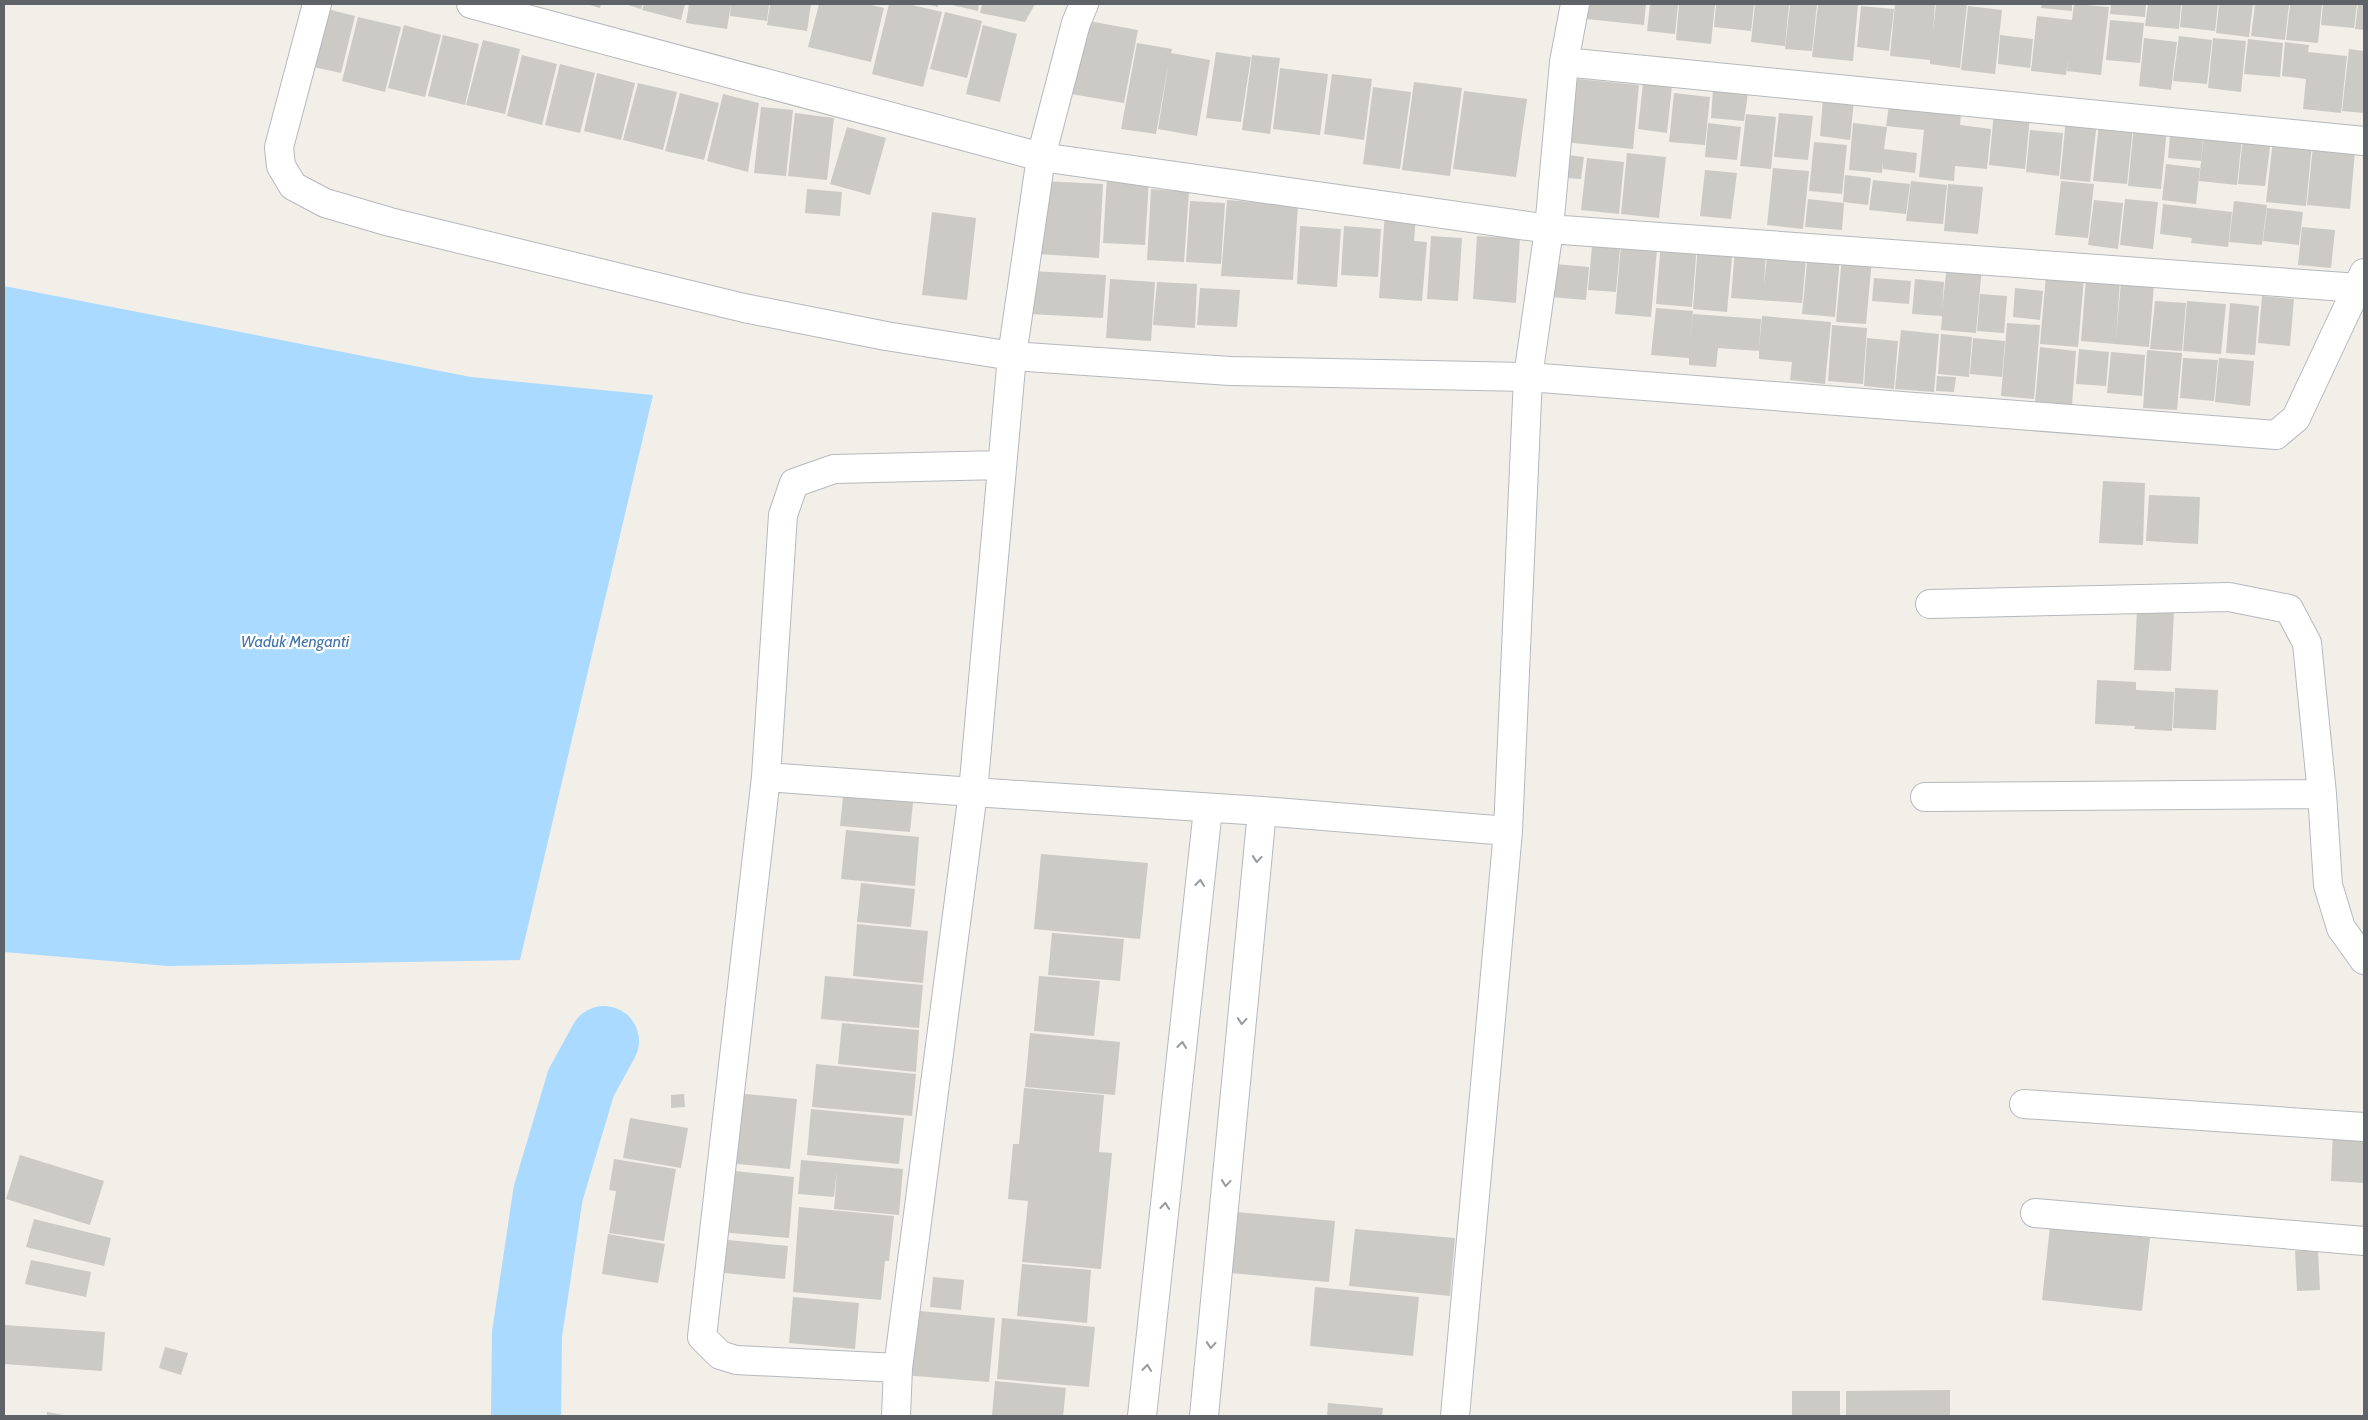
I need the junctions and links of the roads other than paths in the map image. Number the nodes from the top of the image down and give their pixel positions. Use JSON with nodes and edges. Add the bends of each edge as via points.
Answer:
{"nodes":[{"id":1,"x":317,"y":4,"type":"edge"},
{"id":2,"x":472,"y":4,"type":"edge"},
{"id":3,"x":1084,"y":4,"type":"edge"},
{"id":4,"x":1575,"y":4,"type":"edge"},
{"id":5,"x":1564,"y":62,"type":"junction"},
{"id":6,"x":2364,"y":141,"type":"edge"},
{"id":7,"x":1041,"y":156,"type":"junction"},
{"id":8,"x":1549,"y":228,"type":"junction"},
{"id":9,"x":2361,"y":280,"type":"edge"},
{"id":10,"x":1012,"y":356,"type":"junction"},
{"id":11,"x":1528,"y":376,"type":"junction"},
{"id":12,"x":1001,"y":465,"type":"junction"},
{"id":13,"x":1930,"y":604,"type":"dead end"},
{"id":14,"x":766,"y":777,"type":"junction"},
{"id":15,"x":973,"y":792,"type":"junction"},
{"id":16,"x":2322,"y":794,"type":"junction"},
{"id":17,"x":1925,"y":797,"type":"dead end"},
{"id":18,"x":1208,"y":809,"type":"junction"},
{"id":19,"x":1262,"y":811,"type":"junction"},
{"id":20,"x":1508,"y":832,"type":"junction"},
{"id":21,"x":2364,"y":960,"type":"edge"},
{"id":22,"x":2024,"y":1104,"type":"dead end"},
{"id":23,"x":2364,"y":1127,"type":"edge"},
{"id":24,"x":2035,"y":1213,"type":"dead end"},
{"id":25,"x":2364,"y":1242,"type":"edge"},
{"id":26,"x":898,"y":1368,"type":"junction"},
{"id":27,"x":896,"y":1416,"type":"edge"},
{"id":28,"x":1142,"y":1416,"type":"edge"},
{"id":29,"x":1204,"y":1416,"type":"edge"},
{"id":30,"x":1456,"y":1416,"type":"edge"}],
"edges":[{"from":1,"to":10,"type":"street","via":[[278,147],[281,166],[294,186],[325,203],[390,222],[744,308],[886,336]]},
{"from":2,"to":7,"type":"street"},
{"from":3,"to":7,"type":"street"},
{"from":4,"to":5,"type":"street"},
{"from":5,"to":6,"type":"street"},
{"from":5,"to":8,"type":"street"},
{"from":7,"to":8,"type":"street"},
{"from":7,"to":10,"type":"street"},
{"from":8,"to":9,"type":"street"},
{"from":8,"to":11,"type":"street"},
{"from":9,"to":11,"type":"street","via":[[2296,418],[2276,435]]},
{"from":10,"to":11,"type":"street","via":[[1230,371]]},
{"from":10,"to":12,"type":"street"},
{"from":11,"to":20,"type":"street"},
{"from":12,"to":14,"type":"street","via":[[834,469],[794,483],[783,515]]},
{"from":12,"to":15,"type":"street"},
{"from":13,"to":16,"type":"street","via":[[2229,596],[2289,609],[2308,643]]},
{"from":14,"to":15,"type":"street"},
{"from":14,"to":26,"type":"street","via":[[702,1337],[720,1354],[736,1360]]},
{"from":15,"to":18,"type":"street"},
{"from":15,"to":26,"type":"street"},
{"from":16,"to":17,"type":"street"},
{"from":16,"to":21,"type":"street","via":[[2328,885],[2340,928]]},
{"from":18,"to":19,"type":"street"},
{"from":28,"to":18,"type":"street","one_way":true},
{"from":19,"to":20,"type":"street"},
{"from":19,"to":29,"type":"street","one_way":true},
{"from":20,"to":30,"type":"street"},
{"from":22,"to":23,"type":"street"},
{"from":24,"to":25,"type":"street"},
{"from":26,"to":27,"type":"street"}]}
